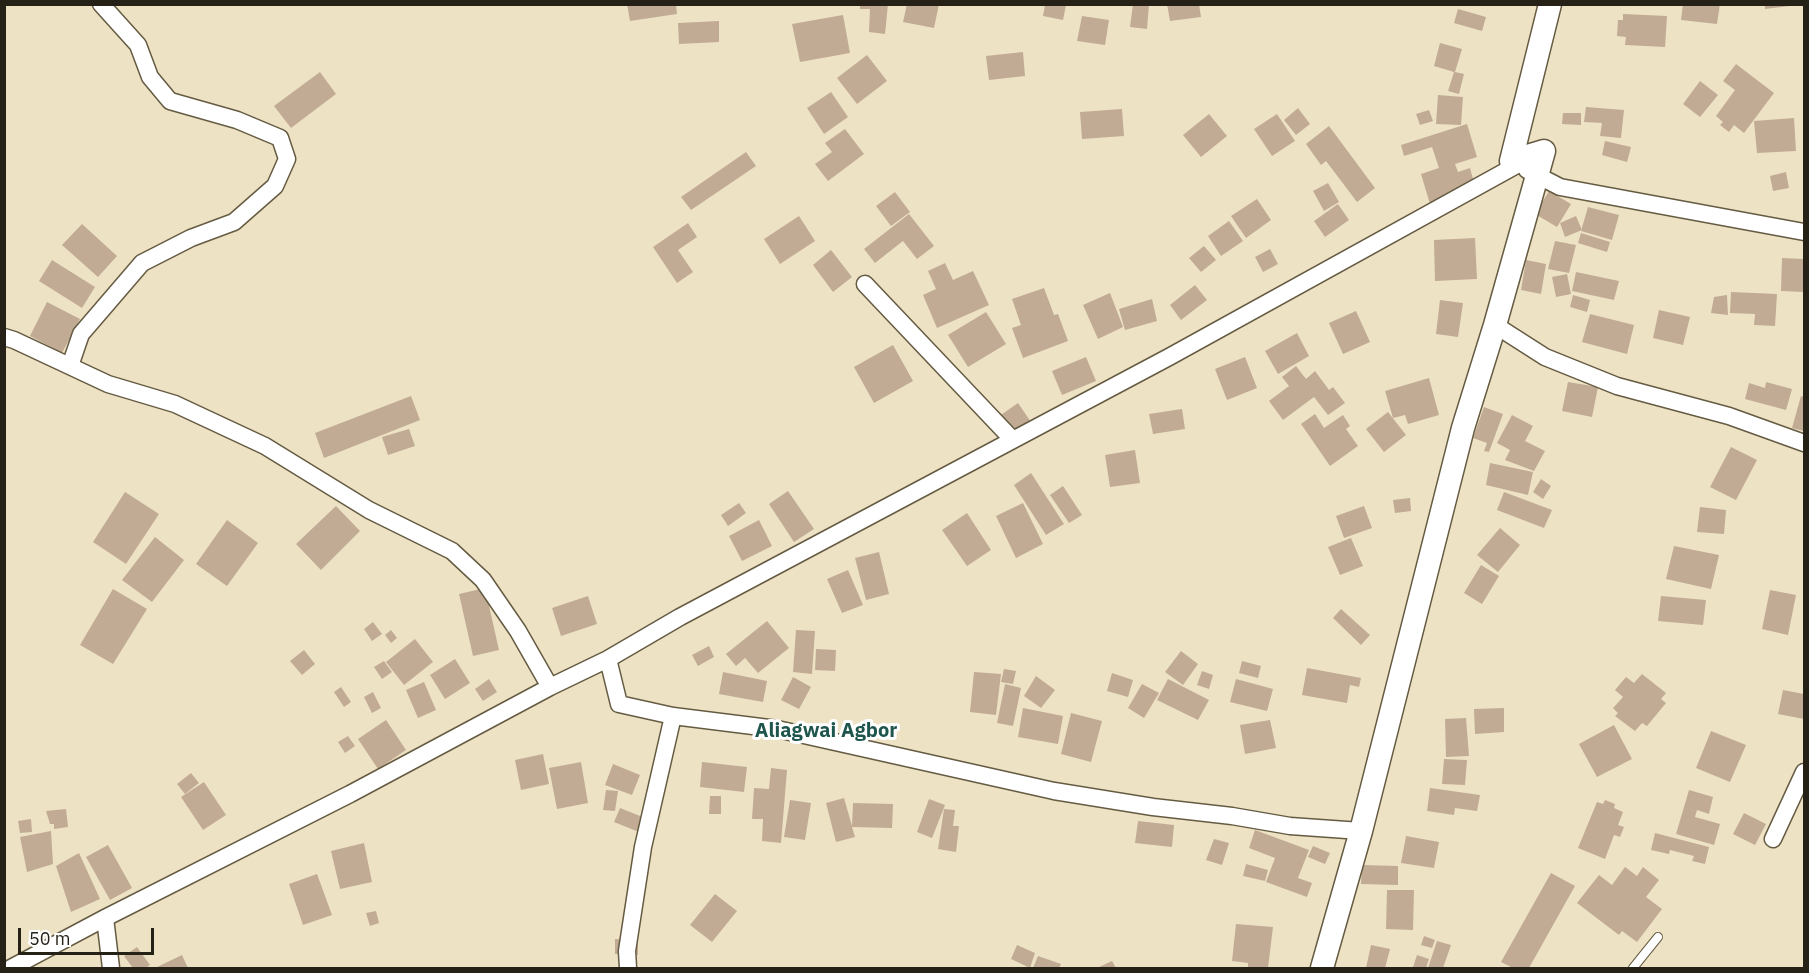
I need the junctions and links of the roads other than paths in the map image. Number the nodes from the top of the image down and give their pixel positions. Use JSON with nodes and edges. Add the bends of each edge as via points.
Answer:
{"nodes":[{"id":1,"x":101,"y":4,"type":"edge"},
{"id":2,"x":1550,"y":4,"type":"edge"},
{"id":3,"x":1544,"y":151,"type":"junction"},
{"id":4,"x":1511,"y":161,"type":"junction"},
{"id":5,"x":1804,"y":232,"type":"edge"},
{"id":6,"x":865,"y":284,"type":"dead end"},
{"id":7,"x":1495,"y":325,"type":"junction"},
{"id":8,"x":4,"y":337,"type":"edge"},
{"id":9,"x":70,"y":366,"type":"junction"},
{"id":10,"x":1012,"y":439,"type":"junction"},
{"id":11,"x":1804,"y":443,"type":"edge"},
{"id":12,"x":608,"y":659,"type":"junction"},
{"id":13,"x":550,"y":687,"type":"junction"},
{"id":14,"x":673,"y":716,"type":"junction"},
{"id":15,"x":1804,"y":772,"type":"edge"},
{"id":16,"x":1361,"y":831,"type":"junction"},
{"id":17,"x":1773,"y":839,"type":"dead end"},
{"id":18,"x":105,"y":918,"type":"junction"},
{"id":19,"x":1658,"y":936,"type":"dead end"},
{"id":20,"x":12,"y":969,"type":"edge"},
{"id":21,"x":111,"y":969,"type":"edge"},
{"id":22,"x":628,"y":969,"type":"edge"},
{"id":23,"x":1322,"y":969,"type":"edge"},
{"id":24,"x":1633,"y":969,"type":"edge"}],
"edges":[{"from":1,"to":9,"type":"street","via":[[138,45],[150,77],[170,101],[237,120],[280,138],[287,159],[275,186],[234,222],[142,262],[81,334]]},
{"from":2,"to":4,"type":"street"},
{"from":3,"to":4,"type":"street"},
{"from":3,"to":7,"type":"street"},
{"from":3,"to":10,"type":"street"},
{"from":4,"to":5,"type":"street","via":[[1560,187]]},
{"from":6,"to":10,"type":"street"},
{"from":7,"to":11,"type":"street","via":[[1545,357],[1617,386],[1729,416]]},
{"from":7,"to":16,"type":"street","via":[[1463,428]]},
{"from":8,"to":9,"type":"street"},
{"from":9,"to":13,"type":"street","via":[[108,384],[175,404],[265,446],[369,510],[453,551],[483,580]]},
{"from":10,"to":12,"type":"street"},
{"from":12,"to":13,"type":"street"},
{"from":12,"to":14,"type":"street","via":[[619,704]]},
{"from":13,"to":18,"type":"street"},
{"from":14,"to":16,"type":"street","via":[[777,729],[1054,791],[1290,826]]},
{"from":14,"to":22,"type":"street","via":[[643,847],[627,951]]},
{"from":15,"to":17,"type":"street"},
{"from":16,"to":23,"type":"street"},
{"from":18,"to":20,"type":"street"},
{"from":18,"to":21,"type":"street"},
{"from":19,"to":24,"type":"lane"}]}
